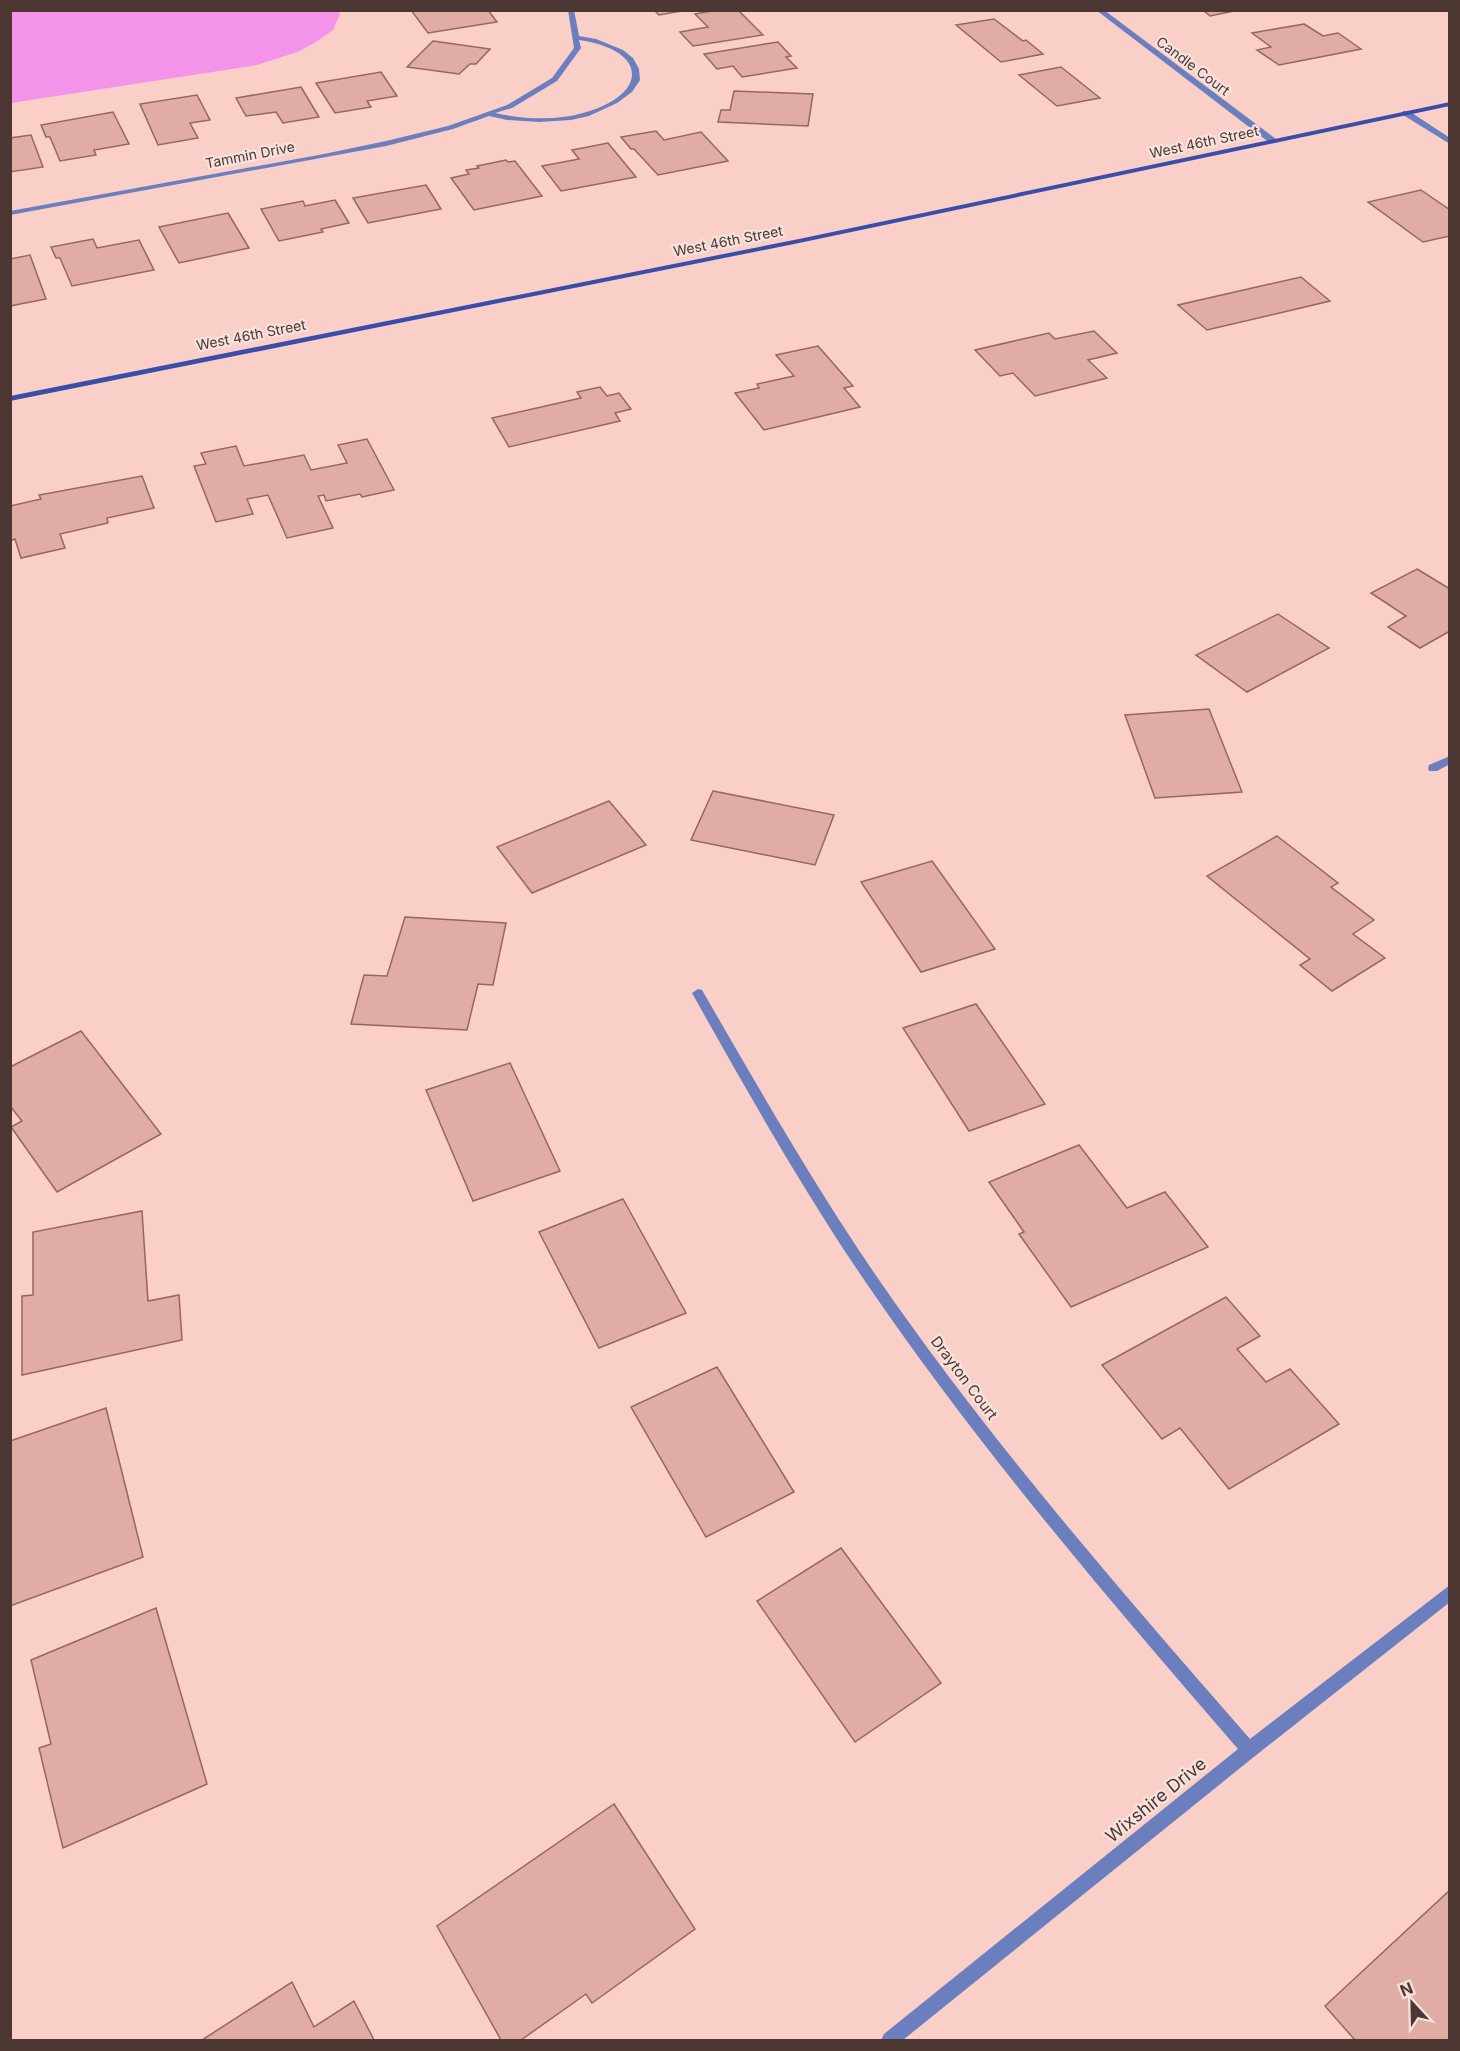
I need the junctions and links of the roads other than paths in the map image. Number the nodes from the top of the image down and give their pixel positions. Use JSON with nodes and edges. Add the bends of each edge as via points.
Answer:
{"nodes":[{"id":1,"x":572,"y":10,"type":"edge"},
{"id":2,"x":1099,"y":10,"type":"edge"},
{"id":3,"x":579,"y":38,"type":"junction"},
{"id":4,"x":1449,"y":104,"type":"edge"},
{"id":5,"x":1406,"y":113,"type":"junction"},
{"id":6,"x":492,"y":115,"type":"junction"},
{"id":7,"x":1273,"y":141,"type":"junction"},
{"id":8,"x":1449,"y":142,"type":"edge"},
{"id":9,"x":10,"y":213,"type":"edge"},
{"id":10,"x":10,"y":399,"type":"edge"},
{"id":11,"x":1449,"y":759,"type":"edge"},
{"id":12,"x":1433,"y":768,"type":"dead end"},
{"id":13,"x":698,"y":993,"type":"dead end"},
{"id":14,"x":1449,"y":1592,"type":"edge"},
{"id":15,"x":1249,"y":1750,"type":"junction"},
{"id":16,"x":890,"y":2040,"type":"edge"}],
"edges":[{"from":1,"to":3,"type":"street"},
{"from":2,"to":7,"type":"street","name":"Candle Court"},
{"from":3,"to":6,"type":"street","name":"Tammin Drive","via":[[573,58],[563,72],[529,98]]},
{"from":3,"to":6,"type":"street","via":[[617,49],[631,60],[638,72],[628,92],[605,107],[576,116],[522,120]]},
{"from":4,"to":5,"type":"street","name":"West 46th Street"},
{"from":5,"to":7,"type":"street","name":"West 46th Street"},
{"from":5,"to":8,"type":"street"},
{"from":6,"to":9,"type":"street","name":"Tammin Drive","via":[[410,138]]},
{"from":7,"to":10,"type":"street","name":"West 46th Street","via":[[799,241]]},
{"from":11,"to":12,"type":"street"},
{"from":13,"to":15,"type":"street","name":"Drayton Court","via":[[797,1164],[873,1282],[1013,1472]]},
{"from":14,"to":15,"type":"street","name":"Wixshire Drive"},
{"from":15,"to":16,"type":"street","name":"Wixshire Drive"}]}
